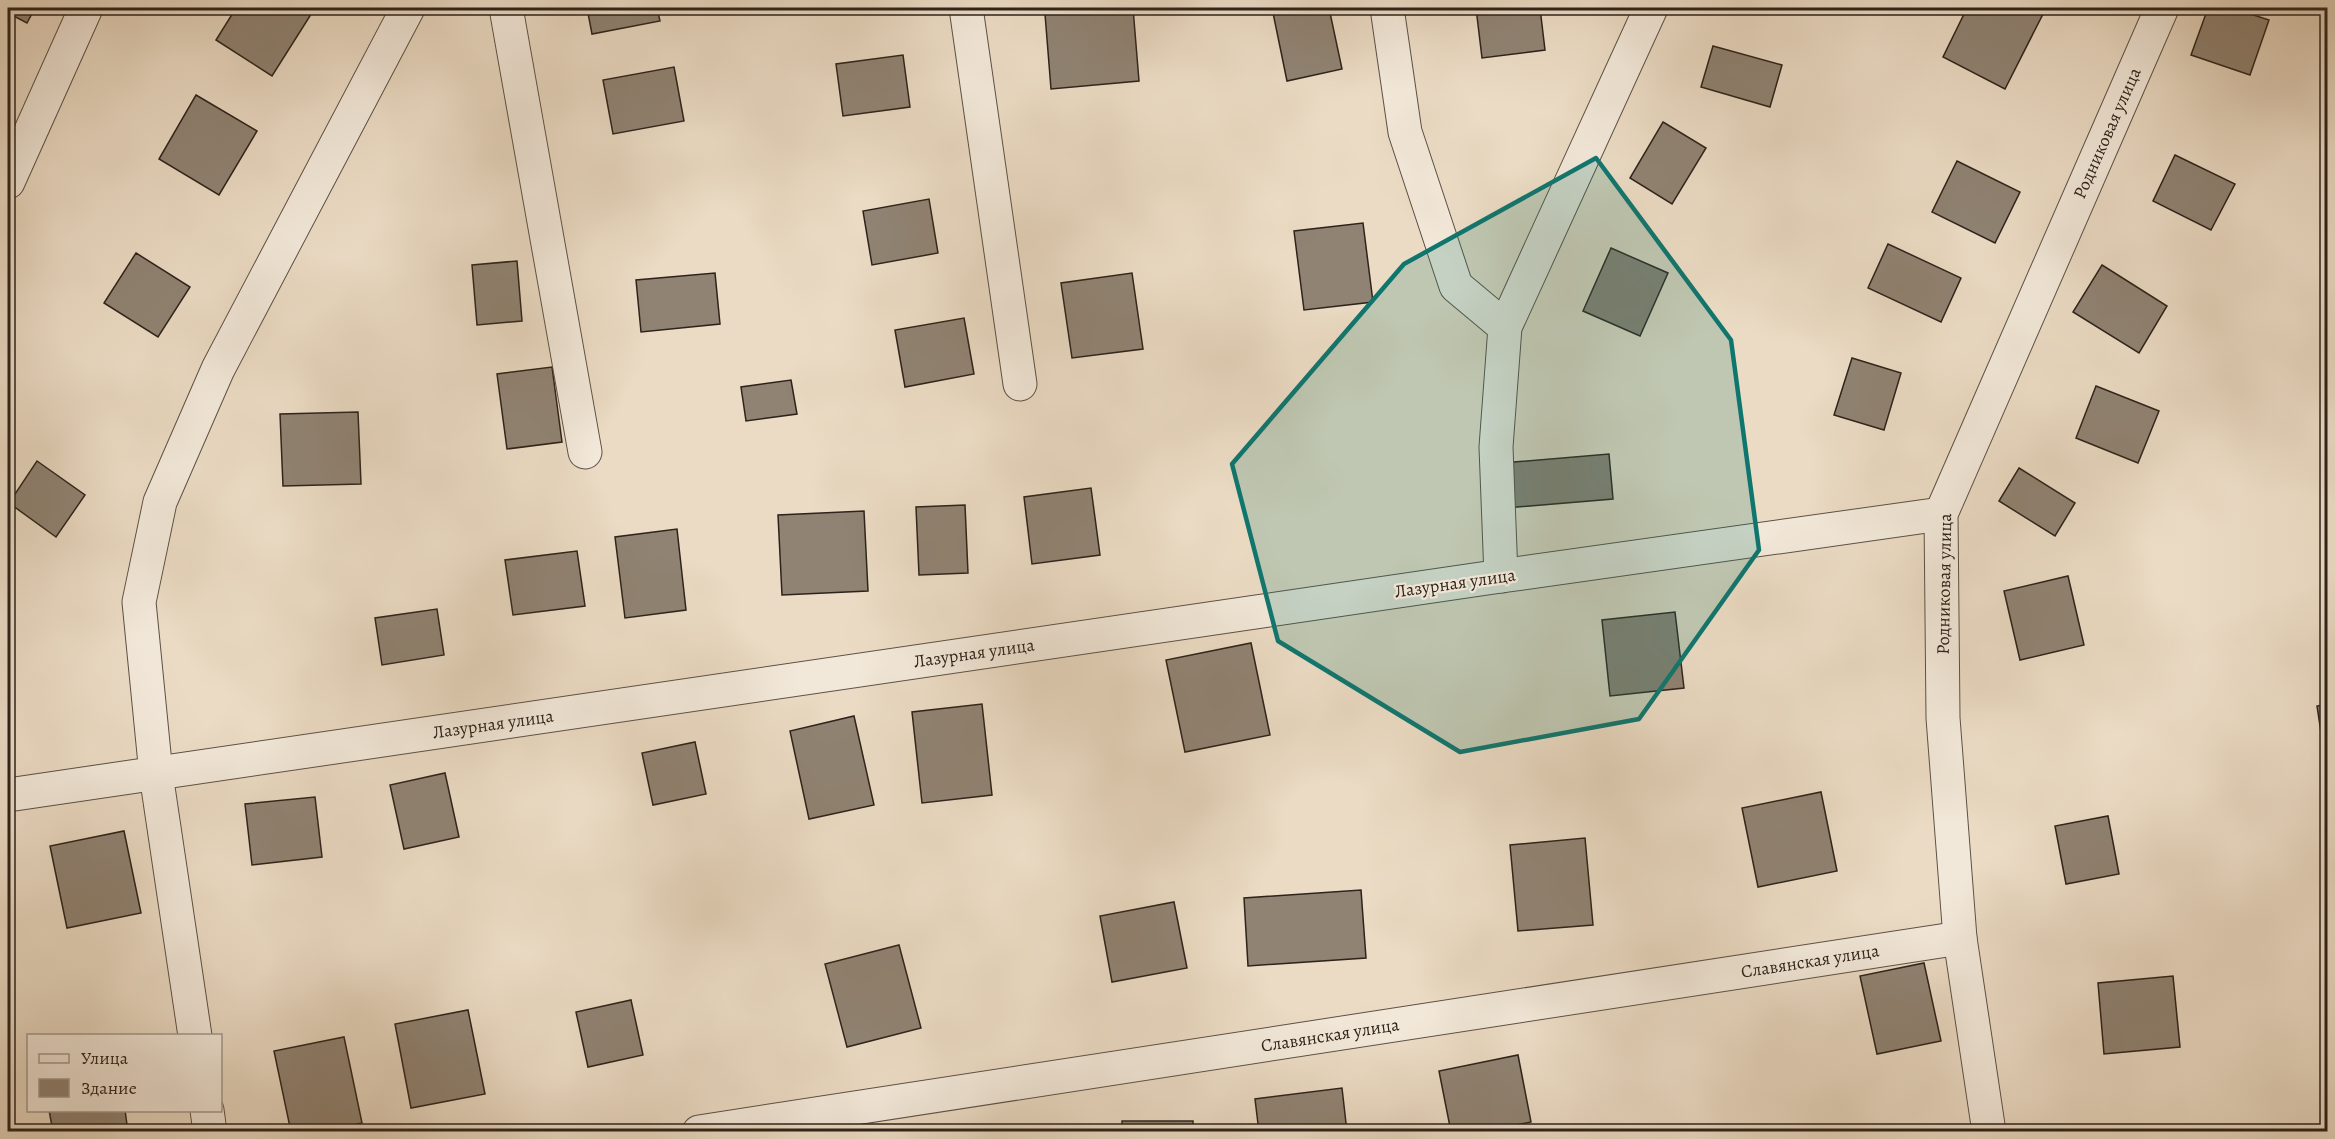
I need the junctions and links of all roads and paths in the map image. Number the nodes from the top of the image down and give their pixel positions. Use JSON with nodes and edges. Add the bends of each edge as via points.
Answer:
{"nodes":[{"id":1,"x":86,"y":8,"type":"edge"},
{"id":2,"x":408,"y":8,"type":"edge"},
{"id":3,"x":506,"y":8,"type":"edge"},
{"id":4,"x":966,"y":8,"type":"edge"},
{"id":5,"x":1387,"y":8,"type":"edge"},
{"id":6,"x":1651,"y":8,"type":"edge"},
{"id":7,"x":2162,"y":8,"type":"edge"},
{"id":8,"x":8,"y":182,"type":"edge"},
{"id":9,"x":1505,"y":327,"type":"junction"},
{"id":10,"x":1020,"y":384,"type":"dead end"},
{"id":11,"x":585,"y":452,"type":"dead end"},
{"id":12,"x":1941,"y":514,"type":"junction"},
{"id":13,"x":1501,"y":576,"type":"junction"},
{"id":14,"x":156,"y":774,"type":"junction"},
{"id":15,"x":8,"y":795,"type":"edge"},
{"id":16,"x":1960,"y":939,"type":"junction"},
{"id":17,"x":195,"y":1034,"type":"edge"},
{"id":18,"x":207,"y":1112,"type":"edge"},
{"id":19,"x":210,"y":1131,"type":"edge"},
{"id":20,"x":699,"y":1131,"type":"edge"},
{"id":21,"x":1989,"y":1131,"type":"edge"}],
"edges":[{"from":1,"to":8,"type":"street"},
{"from":2,"to":14,"type":"street","via":[[218,369],[160,502],[139,602]]},
{"from":3,"to":11,"type":"street"},
{"from":4,"to":10,"type":"street"},
{"from":5,"to":9,"type":"street","via":[[1405,132],[1456,286]]},
{"from":6,"to":9,"type":"street"},
{"from":7,"to":12,"type":"street","name":"Родниковая улица"},
{"from":9,"to":13,"type":"street","via":[[1496,447]]},
{"from":12,"to":13,"type":"street","name":"Лазурная улица"},
{"from":12,"to":16,"type":"street","name":"Родниковая улица","via":[[1943,718]]},
{"from":13,"to":14,"type":"street","name":"Лазурная улица"},
{"from":14,"to":15,"type":"street","name":"Лазурная улица"},
{"from":14,"to":17,"type":"street"},
{"from":16,"to":20,"type":"street","name":"Славянская улица"},
{"from":16,"to":21,"type":"street","name":"Родниковая улица"},
{"from":18,"to":19,"type":"street"}]}
